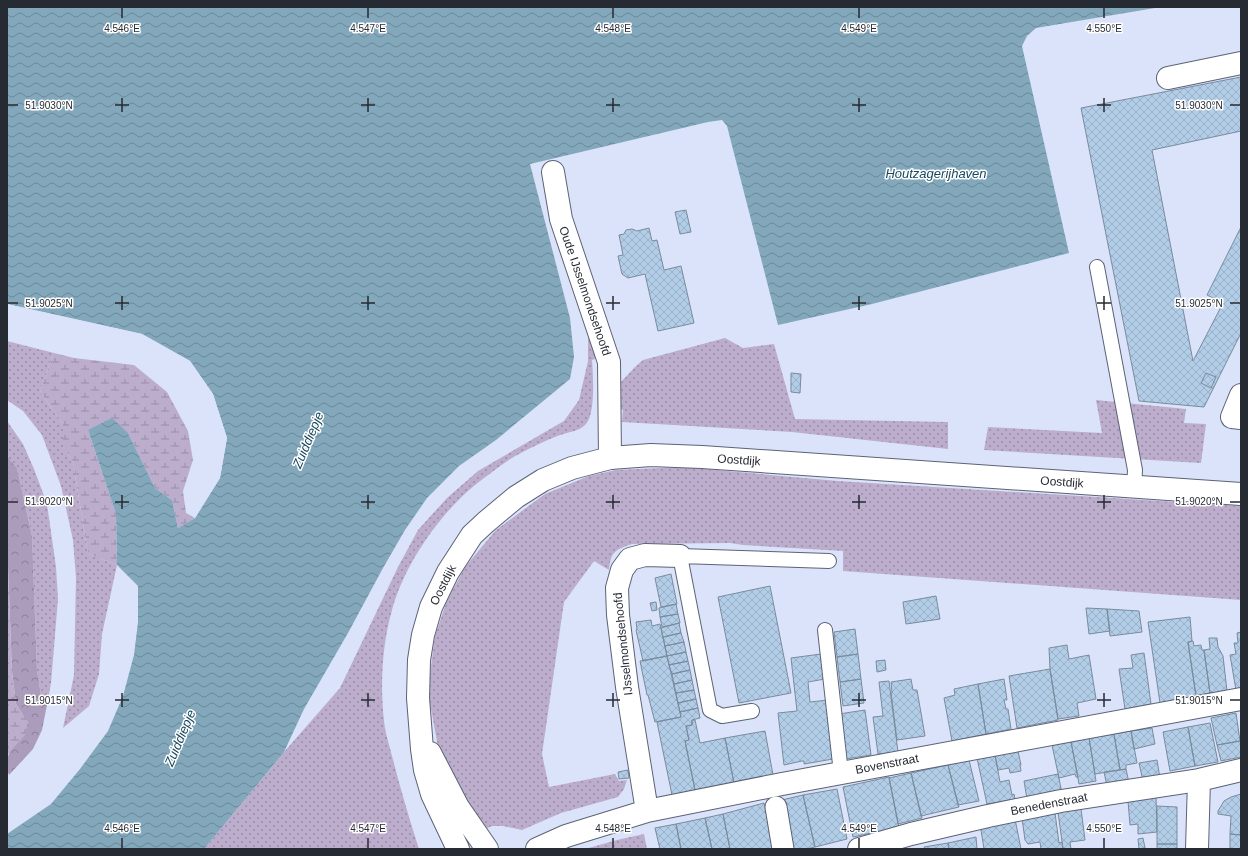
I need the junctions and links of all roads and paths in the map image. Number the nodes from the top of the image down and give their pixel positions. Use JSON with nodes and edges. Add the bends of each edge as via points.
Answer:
{"nodes":[{"id":1,"x":1241,"y":63,"type":"edge"},
{"id":2,"x":1168,"y":78,"type":"dead end"},
{"id":3,"x":553,"y":172,"type":"dead end"},
{"id":4,"x":1097,"y":267,"type":"dead end"},
{"id":5,"x":1241,"y":395,"type":"edge"},
{"id":6,"x":1236,"y":417,"type":"edge"},
{"id":7,"x":610,"y":458,"type":"junction"},
{"id":8,"x":1134,"y":488,"type":"junction"},
{"id":9,"x":1241,"y":494,"type":"edge"},
{"id":10,"x":680,"y":556,"type":"junction"},
{"id":11,"x":829,"y":561,"type":"dead end"},
{"id":12,"x":825,"y":630,"type":"dead end"},
{"id":13,"x":1241,"y":699,"type":"edge"},
{"id":14,"x":752,"y":711,"type":"dead end"},
{"id":15,"x":421,"y":736,"type":"junction"},
{"id":16,"x":1241,"y":770,"type":"edge"},
{"id":17,"x":841,"y":773,"type":"junction"},
{"id":18,"x":1199,"y":780,"type":"junction"},
{"id":19,"x":776,"y":807,"type":"dead end"},
{"id":20,"x":647,"y":810,"type":"junction"},
{"id":21,"x":458,"y":849,"type":"edge"},
{"id":22,"x":488,"y":849,"type":"edge"},
{"id":23,"x":537,"y":849,"type":"edge"},
{"id":24,"x":783,"y":849,"type":"edge"},
{"id":25,"x":859,"y":849,"type":"edge"},
{"id":26,"x":1197,"y":849,"type":"edge"}],
"edges":[{"from":1,"to":2,"type":"street"},
{"from":3,"to":7,"type":"street","name":"Oude IJsselmondsehoofd","via":[[561,219],[609,362]]},
{"from":4,"to":8,"type":"lane","via":[[1135,470]]},
{"from":5,"to":6,"type":"street"},
{"from":7,"to":8,"type":"street","name":"Oostdijk","via":[[651,455],[702,457]]},
{"from":7,"to":15,"type":"street","name":"Oostdijk","via":[[572,468],[530,487],[501,508],[472,535],[448,572],[431,607],[423,635],[419,660],[418,698]]},
{"from":8,"to":9,"type":"street","name":"Oostdijk"},
{"from":10,"to":11,"type":"lane","name":"IJsselmondsehoofd"},
{"from":10,"to":14,"type":"lane","via":[[710,710],[722,716]]},
{"from":10,"to":20,"type":"street","name":"IJsselmondsehoofd","via":[[645,555],[630,559],[622,570],[617,588],[629,698]]},
{"from":12,"to":17,"type":"lane"},
{"from":13,"to":17,"type":"street","name":"Bovenstraat"},
{"from":15,"to":21,"type":"street","name":"Oostdijk","via":[[425,770],[432,794]]},
{"from":15,"to":22,"type":"street","name":"Oostdijk","via":[[458,807]]},
{"from":16,"to":18,"type":"street","name":"Benedenstraat"},
{"from":17,"to":20,"type":"street","name":"Bovenstraat"},
{"from":18,"to":25,"type":"street","name":"Benedenstraat","via":[[1061,801],[911,834]]},
{"from":18,"to":26,"type":"street"},
{"from":19,"to":24,"type":"street"},
{"from":20,"to":23,"type":"street","name":"Bovenstraat","via":[[566,836]]}]}
